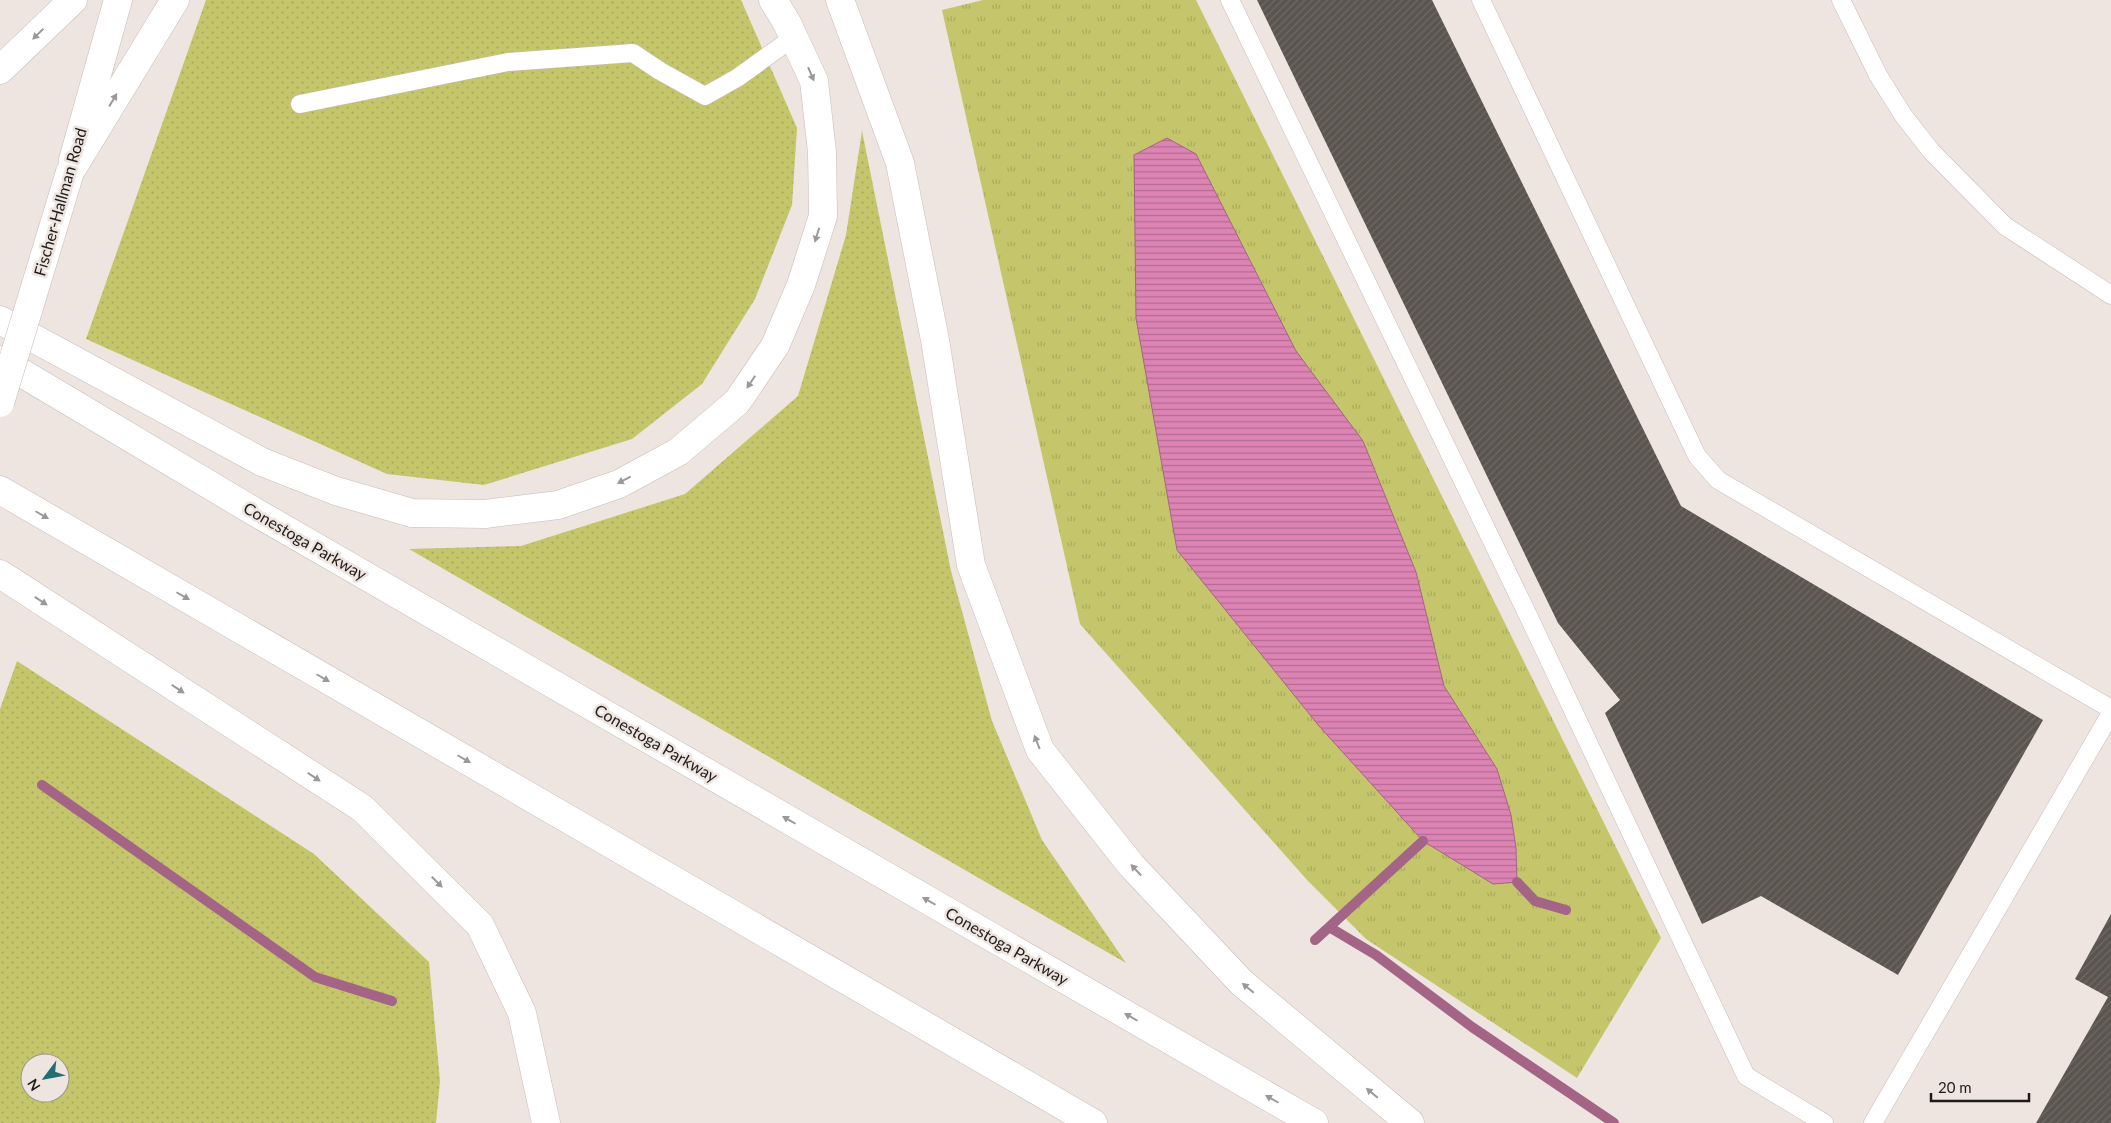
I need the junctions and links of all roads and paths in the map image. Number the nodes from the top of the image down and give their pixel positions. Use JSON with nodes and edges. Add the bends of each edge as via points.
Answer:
{"nodes":[{"id":1,"x":73,"y":0,"type":"edge"},
{"id":2,"x":118,"y":0,"type":"edge"},
{"id":3,"x":175,"y":0,"type":"edge"},
{"id":4,"x":772,"y":0,"type":"edge"},
{"id":5,"x":840,"y":0,"type":"edge"},
{"id":6,"x":1230,"y":0,"type":"edge"},
{"id":7,"x":1481,"y":0,"type":"edge"},
{"id":8,"x":1841,"y":0,"type":"edge"},
{"id":9,"x":794,"y":37,"type":"junction"},
{"id":10,"x":0,"y":70,"type":"edge"},
{"id":11,"x":300,"y":104,"type":"dead end"},
{"id":12,"x":70,"y":172,"type":"junction"},
{"id":13,"x":2111,"y":295,"type":"edge"},
{"id":14,"x":0,"y":320,"type":"edge"},
{"id":15,"x":0,"y":360,"type":"edge"},
{"id":16,"x":0,"y":403,"type":"edge"},
{"id":17,"x":0,"y":490,"type":"edge"},
{"id":18,"x":0,"y":574,"type":"edge"},
{"id":19,"x":2111,"y":709,"type":"edge"},
{"id":20,"x":2111,"y":713,"type":"edge"},
{"id":21,"x":546,"y":1123,"type":"edge"},
{"id":22,"x":1093,"y":1123,"type":"edge"},
{"id":23,"x":1314,"y":1123,"type":"edge"},
{"id":24,"x":1410,"y":1123,"type":"edge"},
{"id":25,"x":1824,"y":1123,"type":"edge"},
{"id":26,"x":1873,"y":1123,"type":"edge"}],
"edges":[{"from":1,"to":10,"type":"main road","one_way":true},
{"from":2,"to":12,"type":"main road","name":"Fischer-Hallman Road"},
{"from":12,"to":3,"type":"main road","one_way":true},
{"from":4,"to":9,"type":"main road"},
{"from":24,"to":5,"type":"main road","one_way":true,"via":[[1241,982],[1131,865],[1040,750],[971,565],[934,340],[900,163]]},
{"from":6,"to":25,"type":"lane","via":[[1525,609],[1746,1076]]},
{"from":7,"to":19,"type":"lane","via":[[1697,456],[1718,480]]},
{"from":8,"to":13,"type":"lane","via":[[1878,75],[1931,151],[2005,226]]},
{"from":9,"to":11,"type":"lane","via":[[705,96],[633,53],[508,62]]},
{"from":9,"to":14,"type":"main road","one_way":true,"via":[[814,81],[822,152],[823,216],[801,285],[775,346],[737,402],[678,452],[619,484],[558,505],[485,514],[412,513],[336,491],[262,462]]},
{"from":12,"to":16,"type":"main road","name":"Fischer-Hallman Road","bridge":true},
{"from":23,"to":15,"type":"main road","name":"Conestoga Parkway","one_way":true,"via":[[255,512]]},
{"from":17,"to":22,"type":"main road","one_way":true},
{"from":18,"to":21,"type":"main road","one_way":true,"via":[[362,808],[473,918],[480,926],[522,1013]]},
{"from":20,"to":26,"type":"lane"}]}
